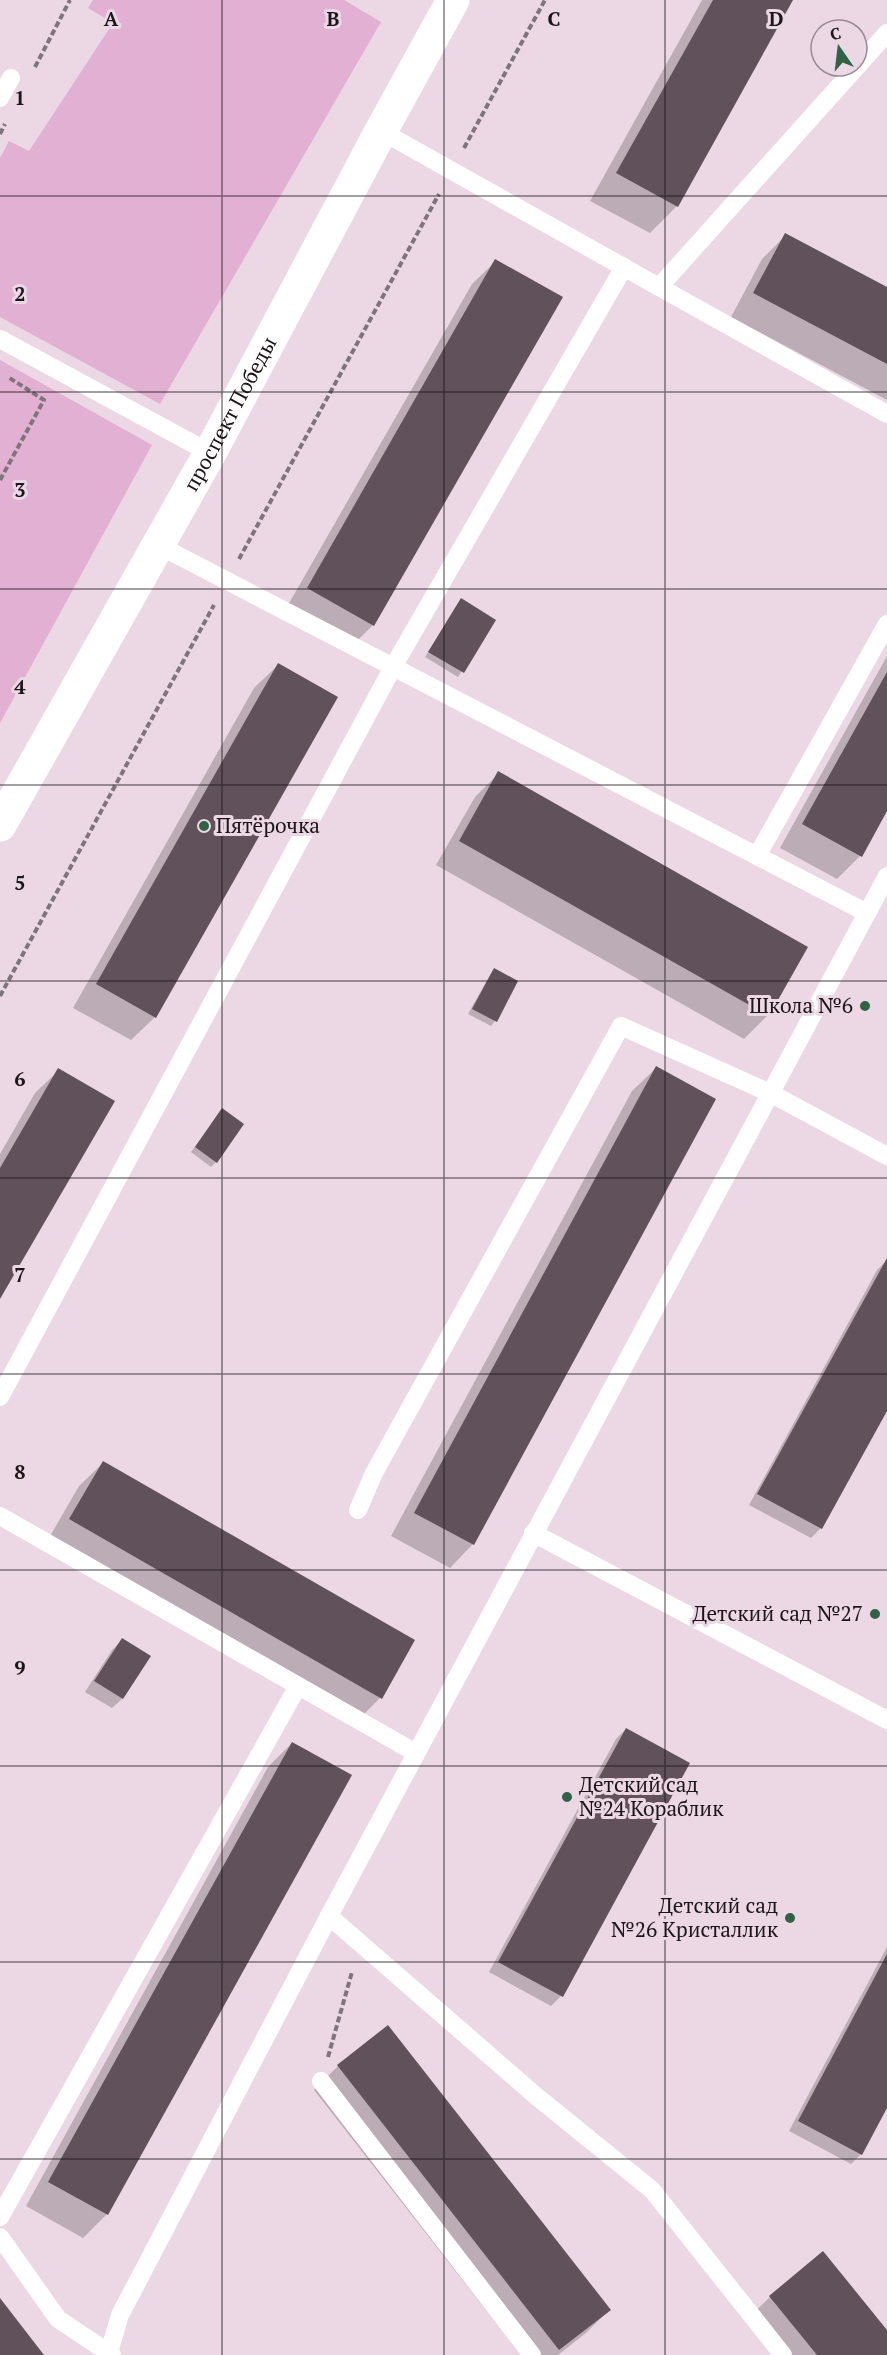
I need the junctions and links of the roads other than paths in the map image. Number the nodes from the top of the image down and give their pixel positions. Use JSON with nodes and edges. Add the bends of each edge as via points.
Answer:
{"nodes":[{"id":1,"x":453,"y":0,"type":"edge"},
{"id":2,"x":887,"y":33,"type":"edge"},
{"id":3,"x":11,"y":78,"type":"dead end"},
{"id":4,"x":0,"y":98,"type":"edge"},
{"id":5,"x":381,"y":131,"type":"junction"},
{"id":6,"x":624,"y":267,"type":"junction"},
{"id":7,"x":659,"y":287,"type":"junction"},
{"id":8,"x":0,"y":339,"type":"edge"},
{"id":9,"x":887,"y":414,"type":"edge"},
{"id":10,"x":210,"y":453,"type":"junction"},
{"id":11,"x":158,"y":545,"type":"junction"},
{"id":12,"x":887,"y":624,"type":"edge"},
{"id":13,"x":393,"y":667,"type":"junction"},
{"id":14,"x":0,"y":825,"type":"edge"},
{"id":15,"x":757,"y":856,"type":"junction"},
{"id":16,"x":887,"y":876,"type":"edge"},
{"id":17,"x":867,"y":913,"type":"junction"},
{"id":18,"x":770,"y":1093,"type":"junction"},
{"id":19,"x":887,"y":1155,"type":"edge"},
{"id":20,"x":0,"y":1397,"type":"edge"},
{"id":21,"x":358,"y":1510,"type":"dead end"},
{"id":22,"x":0,"y":1516,"type":"edge"},
{"id":23,"x":533,"y":1533,"type":"junction"},
{"id":24,"x":298,"y":1686,"type":"junction"},
{"id":25,"x":887,"y":1720,"type":"edge"},
{"id":26,"x":416,"y":1753,"type":"junction"},
{"id":27,"x":329,"y":1916,"type":"junction"},
{"id":28,"x":321,"y":2081,"type":"road end"},
{"id":29,"x":0,"y":2217,"type":"edge"},
{"id":30,"x":0,"y":2237,"type":"edge"},
{"id":31,"x":109,"y":2354,"type":"edge"},
{"id":32,"x":532,"y":2355,"type":"edge"},
{"id":33,"x":783,"y":2355,"type":"edge"}],
"edges":[{"from":1,"to":5,"type":"main road","name":"проспект Победы"},
{"from":2,"to":7,"type":"lane"},
{"from":3,"to":4,"type":"lane"},
{"from":5,"to":6,"type":"lane"},
{"from":5,"to":10,"type":"main road","name":"проспект Победы"},
{"from":6,"to":7,"type":"lane"},
{"from":6,"to":13,"type":"lane"},
{"from":7,"to":9,"type":"lane"},
{"from":8,"to":10,"type":"lane"},
{"from":10,"to":11,"type":"main road","name":"проспект Победы"},
{"from":11,"to":13,"type":"lane"},
{"from":11,"to":14,"type":"main road","name":"проспект Победы"},
{"from":12,"to":15,"type":"lane"},
{"from":13,"to":15,"type":"lane"},
{"from":13,"to":20,"type":"lane"},
{"from":15,"to":17,"type":"lane"},
{"from":16,"to":17,"type":"lane"},
{"from":17,"to":18,"type":"lane"},
{"from":18,"to":19,"type":"lane"},
{"from":18,"to":21,"type":"lane","via":[[621,1026],[374,1473]]},
{"from":18,"to":23,"type":"lane"},
{"from":22,"to":24,"type":"lane"},
{"from":23,"to":25,"type":"lane"},
{"from":23,"to":26,"type":"lane"},
{"from":24,"to":26,"type":"lane"},
{"from":24,"to":29,"type":"lane"},
{"from":26,"to":27,"type":"lane"},
{"from":27,"to":31,"type":"lane","via":[[120,2315]]},
{"from":27,"to":33,"type":"lane","via":[[536,2096],[652,2190]]},
{"from":28,"to":32,"type":"lane"},
{"from":30,"to":31,"type":"lane","via":[[58,2319]]}]}
